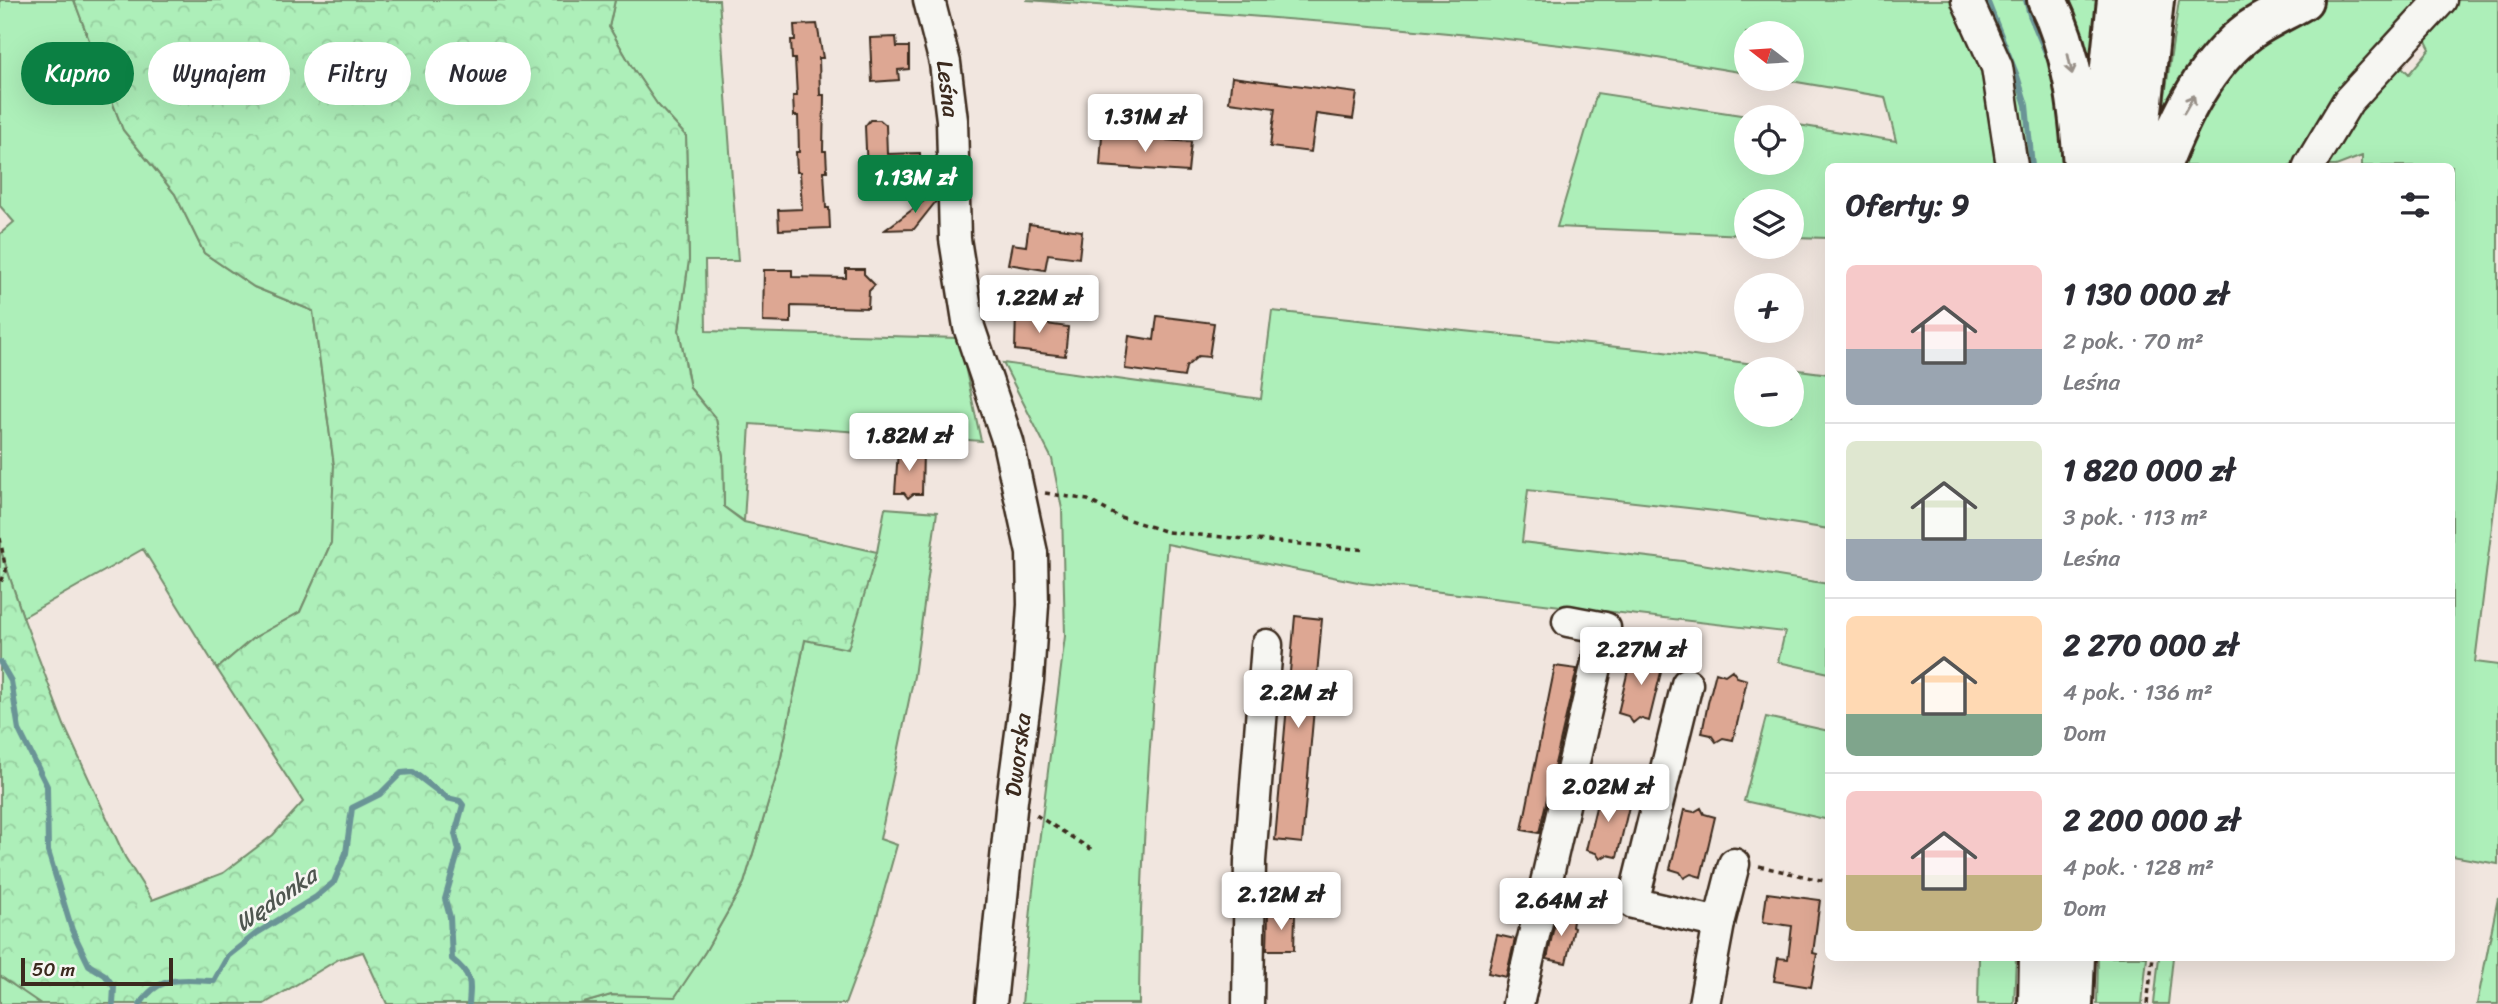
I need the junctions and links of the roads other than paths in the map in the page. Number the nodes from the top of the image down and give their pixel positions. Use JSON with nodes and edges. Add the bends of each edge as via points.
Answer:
{"nodes":[{"id":1,"x":929,"y":0,"type":"edge"},
{"id":2,"x":1967,"y":0,"type":"edge"},
{"id":3,"x":2047,"y":0,"type":"edge"},
{"id":4,"x":2117,"y":0,"type":"edge"},
{"id":5,"x":2154,"y":0,"type":"edge"},
{"id":6,"x":2303,"y":0,"type":"edge"},
{"id":7,"x":2441,"y":0,"type":"edge"},
{"id":8,"x":2012,"y":163,"type":"edge"},
{"id":9,"x":2084,"y":163,"type":"edge"},
{"id":10,"x":2100,"y":163,"type":"edge"},
{"id":11,"x":2136,"y":163,"type":"edge"},
{"id":12,"x":2162,"y":163,"type":"edge"},
{"id":13,"x":2311,"y":163,"type":"edge"},
{"id":14,"x":1021,"y":498,"type":"joint"},
{"id":15,"x":1567,"y":621,"type":"dead end"},
{"id":16,"x":1267,"y":645,"type":"dead end"},
{"id":17,"x":1687,"y":684,"type":"dead end"},
{"id":18,"x":1734,"y":864,"type":"road end"},
{"id":19,"x":1719,"y":923,"type":"junction"},
{"id":20,"x":2039,"y":961,"type":"edge"},
{"id":21,"x":2075,"y":961,"type":"edge"},
{"id":22,"x":991,"y":1004,"type":"edge"},
{"id":23,"x":1248,"y":1004,"type":"edge"},
{"id":24,"x":1518,"y":1004,"type":"edge"},
{"id":25,"x":1704,"y":1004,"type":"edge"},
{"id":26,"x":2038,"y":1004,"type":"edge"},
{"id":27,"x":2073,"y":1004,"type":"edge"}],
"edges":[{"from":1,"to":14,"type":"street","name":"Leśna","via":[[945,63],[952,120],[955,239],[969,327],[1008,442]]},
{"from":2,"to":8,"type":"street","via":[[1997,67]]},
{"from":3,"to":9,"type":"highway","one_way":true,"via":[[2066,44]]},
{"from":4,"to":10,"type":"highway"},
{"from":5,"to":11,"type":"highway"},
{"from":12,"to":6,"type":"highway","one_way":true,"via":[[2176,127],[2206,75],[2250,30]]},
{"from":7,"to":13,"type":"street","via":[[2348,101]]},
{"from":14,"to":22,"type":"street","name":"Dworska","via":[[1032,553],[1033,605]]},
{"from":15,"to":24,"type":"street","via":[[1605,628]]},
{"from":16,"to":23,"type":"street","via":[[1250,861]]},
{"from":17,"to":19,"type":"street","via":[[1633,902]]},
{"from":18,"to":19,"type":"street"},
{"from":19,"to":25,"type":"street"},
{"from":20,"to":26,"type":"highway"},
{"from":21,"to":27,"type":"highway"}]}
